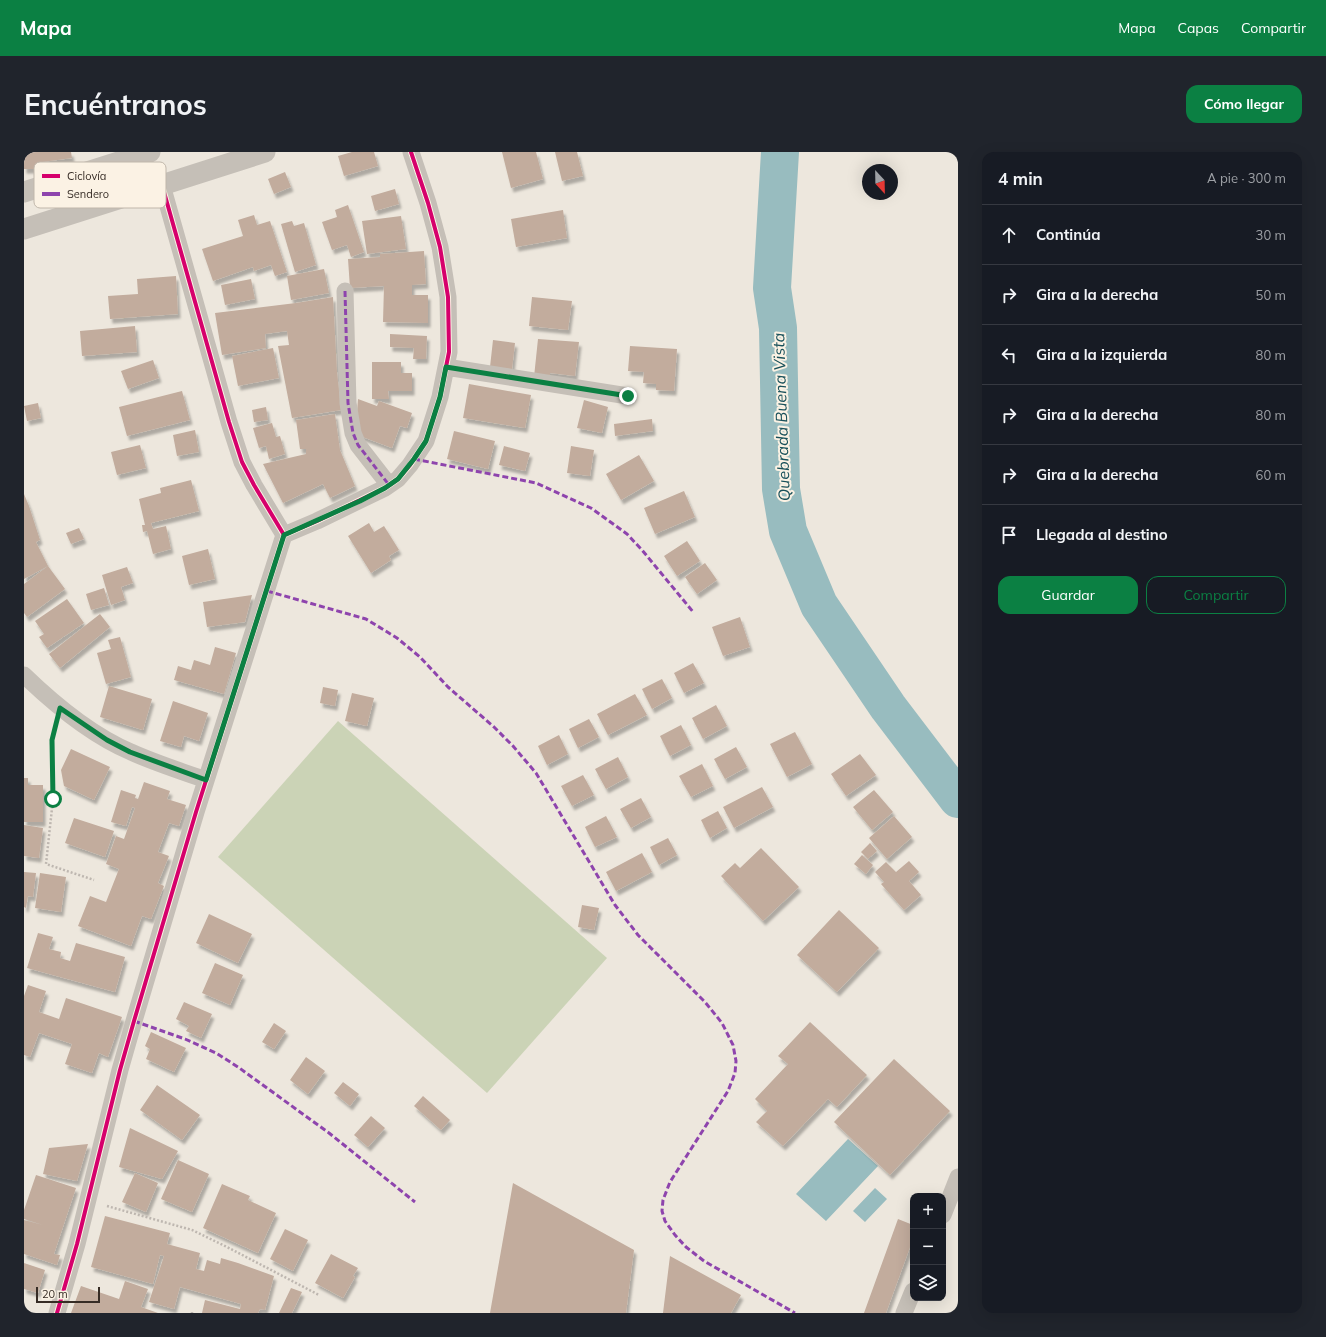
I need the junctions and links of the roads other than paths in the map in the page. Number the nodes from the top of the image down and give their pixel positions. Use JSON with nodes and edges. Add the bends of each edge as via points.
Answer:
{"nodes":[{"id":1,"x":150,"y":152,"type":"edge"},
{"id":2,"x":265,"y":152,"type":"edge"},
{"id":3,"x":411,"y":152,"type":"edge"},
{"id":4,"x":118,"y":162,"type":"edge"},
{"id":5,"x":166,"y":184,"type":"edge"},
{"id":6,"x":34,"y":189,"type":"edge"},
{"id":7,"x":24,"y":192,"type":"edge"},
{"id":8,"x":166,"y":199,"type":"edge"},
{"id":9,"x":90,"y":208,"type":"edge"},
{"id":10,"x":24,"y":229,"type":"edge"},
{"id":11,"x":345,"y":291,"type":"dead end"},
{"id":12,"x":446,"y":367,"type":"junction"},
{"id":13,"x":628,"y":396,"type":"dead end"},
{"id":14,"x":390,"y":485,"type":"junction"},
{"id":15,"x":284,"y":535,"type":"junction"},
{"id":16,"x":24,"y":675,"type":"edge"},
{"id":17,"x":206,"y":780,"type":"junction"},
{"id":18,"x":958,"y":1177,"type":"edge"},
{"id":19,"x":946,"y":1207,"type":"edge"},
{"id":20,"x":910,"y":1300,"type":"edge"},
{"id":21,"x":906,"y":1312,"type":"edge"},
{"id":22,"x":57,"y":1313,"type":"edge"}],
"edges":[{"from":1,"to":4,"type":"street"},
{"from":2,"to":5,"type":"street"},
{"from":3,"to":12,"type":"street","via":[[440,247],[448,297],[450,335]]},
{"from":6,"to":7,"type":"street"},
{"from":8,"to":15,"type":"street","via":[[242,462]]},
{"from":9,"to":10,"type":"street"},
{"from":11,"to":14,"type":"street","via":[[348,403],[353,433],[358,444]]},
{"from":12,"to":13,"type":"street"},
{"from":12,"to":14,"type":"street","via":[[440,397],[426,441],[410,466]]},
{"from":14,"to":15,"type":"street"},
{"from":15,"to":17,"type":"street"},
{"from":16,"to":17,"type":"street","via":[[60,708],[107,740],[130,752]]},
{"from":17,"to":22,"type":"street","via":[[120,1070],[77,1244]]},
{"from":18,"to":19,"type":"street"},
{"from":20,"to":21,"type":"street"}]}
